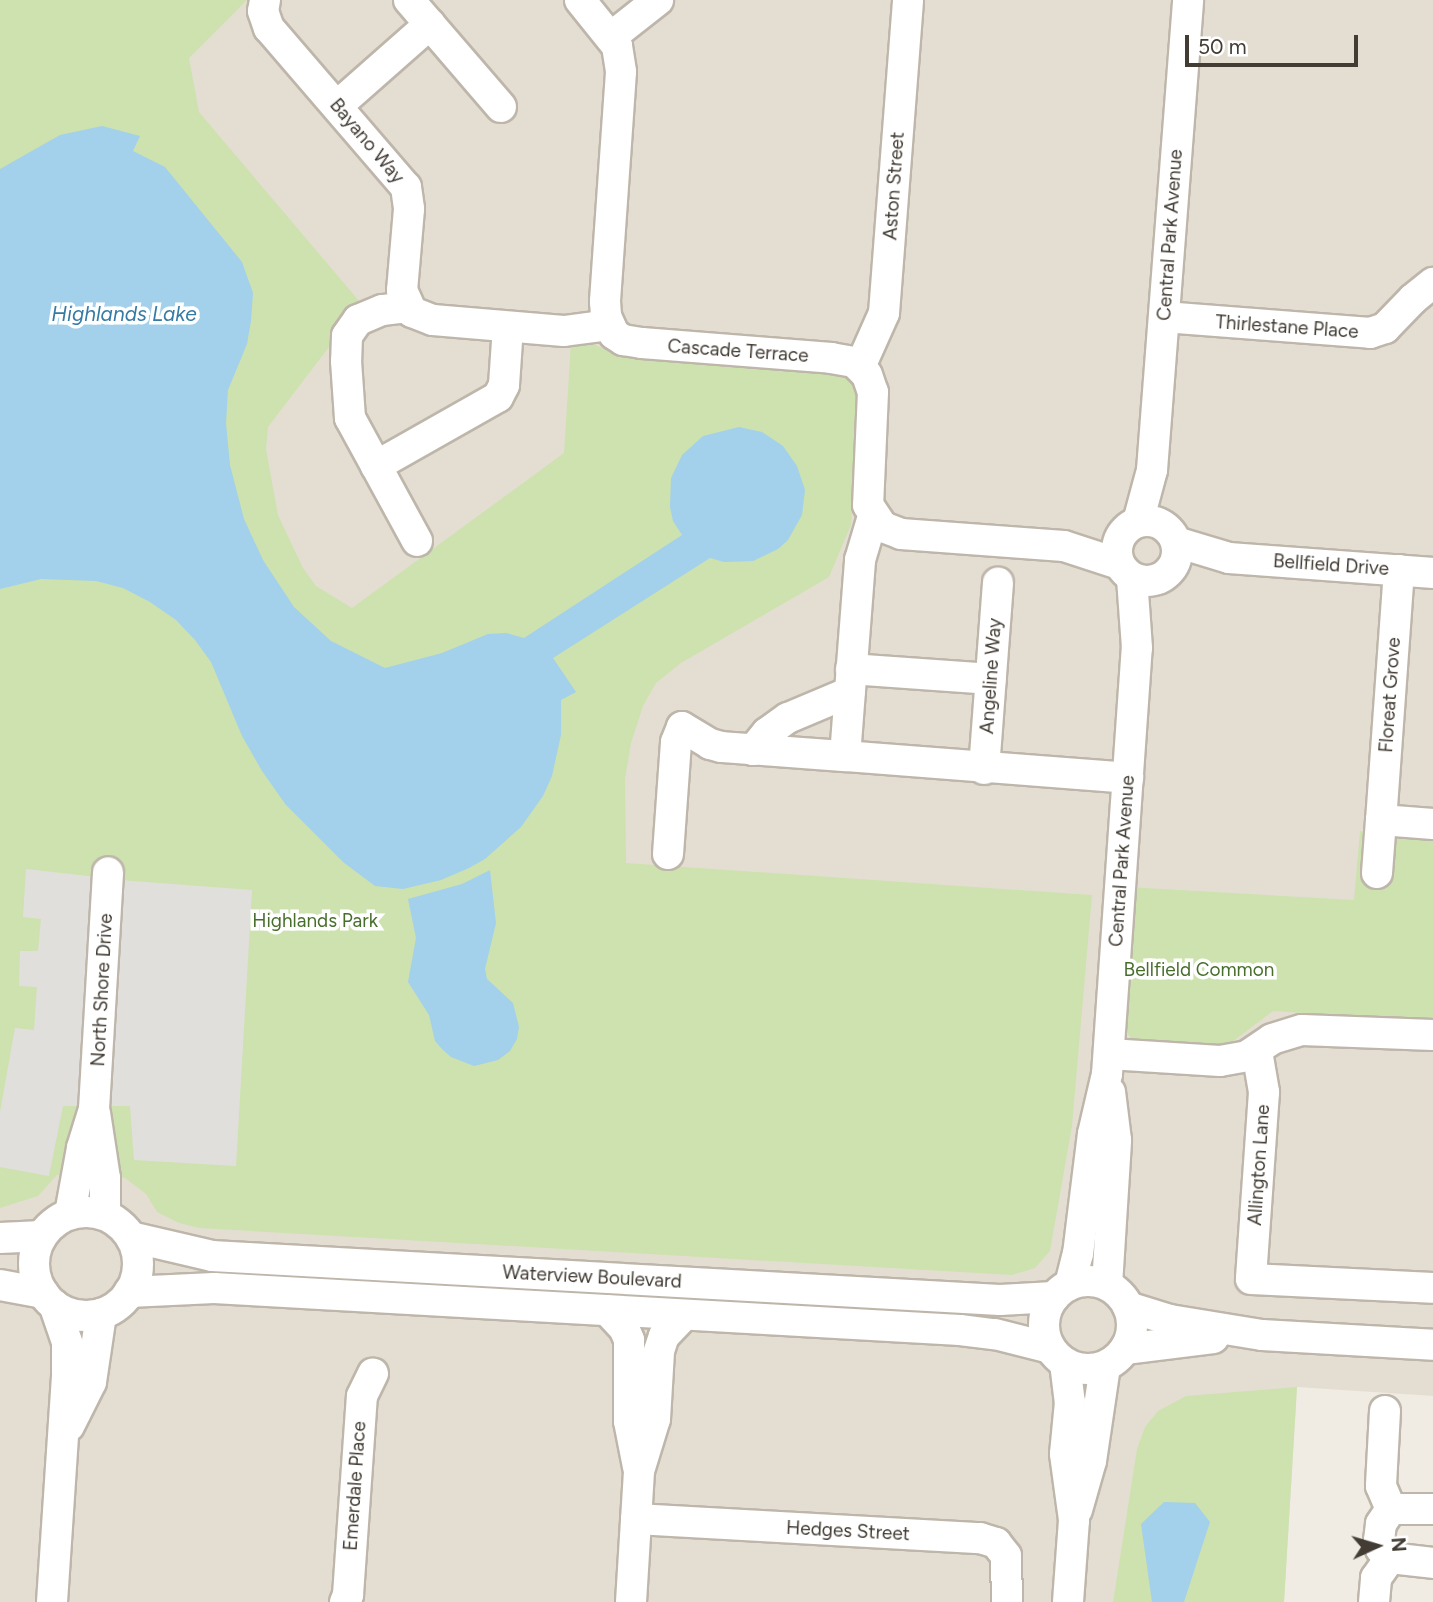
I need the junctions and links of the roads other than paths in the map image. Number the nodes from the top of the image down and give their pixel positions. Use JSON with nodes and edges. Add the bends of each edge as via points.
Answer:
{"nodes":[{"id":1,"x":265,"y":0,"type":"edge"},
{"id":2,"x":409,"y":0,"type":"edge"},
{"id":3,"x":579,"y":0,"type":"edge"},
{"id":4,"x":658,"y":0,"type":"edge"},
{"id":5,"x":908,"y":0,"type":"edge"},
{"id":6,"x":1188,"y":0,"type":"edge"},
{"id":7,"x":430,"y":24,"type":"junction"},
{"id":8,"x":611,"y":37,"type":"junction"},
{"id":9,"x":337,"y":106,"type":"junction"},
{"id":10,"x":500,"y":107,"type":"dead end"},
{"id":11,"x":1433,"y":283,"type":"edge"},
{"id":12,"x":407,"y":307,"type":"junction"},
{"id":13,"x":1164,"y":317,"type":"junction"},
{"id":14,"x":610,"y":325,"type":"junction"},
{"id":15,"x":508,"y":327,"type":"junction"},
{"id":16,"x":860,"y":367,"type":"junction"},
{"id":17,"x":376,"y":466,"type":"junction"},
{"id":18,"x":873,"y":516,"type":"junction"},
{"id":19,"x":417,"y":541,"type":"dead end"},
{"id":20,"x":1147,"y":552,"type":"junction"},
{"id":21,"x":1399,"y":570,"type":"junction"},
{"id":22,"x":1433,"y":573,"type":"edge"},
{"id":23,"x":998,"y":583,"type":"dead end"},
{"id":24,"x":991,"y":679,"type":"junction"},
{"id":25,"x":851,"y":681,"type":"junction"},
{"id":26,"x":753,"y":750,"type":"junction"},
{"id":27,"x":845,"y":756,"type":"junction"},
{"id":28,"x":984,"y":769,"type":"junction"},
{"id":29,"x":1128,"y":778,"type":"junction"},
{"id":30,"x":1381,"y":820,"type":"junction"},
{"id":31,"x":1433,"y":824,"type":"edge"},
{"id":32,"x":668,"y":854,"type":"dead end"},
{"id":33,"x":108,"y":872,"type":"dead end"},
{"id":34,"x":1377,"y":873,"type":"dead end"},
{"id":35,"x":1433,"y":1035,"type":"edge"},
{"id":36,"x":1257,"y":1051,"type":"junction"},
{"id":37,"x":1108,"y":1064,"type":"junction"},
{"id":38,"x":94,"y":1109,"type":"junction"},
{"id":39,"x":70,"y":1214,"type":"junction"},
{"id":40,"x":105,"y":1215,"type":"junction"},
{"id":41,"x":42,"y":1236,"type":"junction"},
{"id":42,"x":131,"y":1237,"type":"junction"},
{"id":43,"x":0,"y":1238,"type":"edge"},
{"id":44,"x":0,"y":1285,"type":"edge"},
{"id":45,"x":1107,"y":1285,"type":"junction"},
{"id":46,"x":1433,"y":1289,"type":"edge"},
{"id":47,"x":1062,"y":1291,"type":"junction"},
{"id":48,"x":129,"y":1292,"type":"junction"},
{"id":49,"x":49,"y":1299,"type":"junction"},
{"id":50,"x":1128,"y":1307,"type":"junction"},
{"id":51,"x":607,"y":1310,"type":"junction"},
{"id":52,"x":101,"y":1314,"type":"junction"},
{"id":53,"x":683,"y":1315,"type":"junction"},
{"id":54,"x":1262,"y":1335,"type":"junction"},
{"id":55,"x":1433,"y":1345,"type":"edge"},
{"id":56,"x":1058,"y":1355,"type":"junction"},
{"id":57,"x":1115,"y":1357,"type":"junction"},
{"id":58,"x":373,"y":1373,"type":"dead end"},
{"id":59,"x":1385,"y":1411,"type":"dead end"},
{"id":60,"x":62,"y":1441,"type":"junction"},
{"id":61,"x":639,"y":1471,"type":"junction"},
{"id":62,"x":1391,"y":1509,"type":"junction"},
{"id":63,"x":1433,"y":1509,"type":"edge"},
{"id":64,"x":636,"y":1519,"type":"junction"},
{"id":65,"x":1074,"y":1520,"type":"junction"},
{"id":66,"x":1390,"y":1558,"type":"junction"},
{"id":67,"x":1433,"y":1563,"type":"edge"},
{"id":68,"x":52,"y":1602,"type":"edge"},
{"id":69,"x":345,"y":1602,"type":"edge"},
{"id":70,"x":631,"y":1602,"type":"edge"},
{"id":71,"x":1007,"y":1602,"type":"edge"},
{"id":72,"x":1068,"y":1602,"type":"edge"},
{"id":73,"x":1374,"y":1602,"type":"edge"}],
"edges":[{"from":1,"to":9,"type":"street","name":"Bayano Way","via":[[262,11],[269,28]]},
{"from":2,"to":7,"type":"street"},
{"from":3,"to":8,"type":"street"},
{"from":4,"to":8,"type":"street"},
{"from":5,"to":16,"type":"street","name":"Aston Street","via":[[884,313]]},
{"from":6,"to":13,"type":"street","name":"Central Park Avenue"},
{"from":7,"to":9,"type":"street"},
{"from":7,"to":10,"type":"street"},
{"from":8,"to":14,"type":"street","via":[[620,55],[621,81],[606,301]]},
{"from":9,"to":12,"type":"street","name":"Bayano Way","via":[[409,193],[402,290]]},
{"from":11,"to":13,"type":"street","name":"Thirlestane Place","via":[[1384,328],[1370,332]]},
{"from":12,"to":15,"type":"street","via":[[433,320]]},
{"from":12,"to":17,"type":"street","via":[[368,314],[347,336],[350,418]]},
{"from":13,"to":20,"type":"street","name":"Central Park Avenue"},
{"from":14,"to":15,"type":"street","via":[[564,331]]},
{"from":14,"to":16,"type":"street","name":"Cascade Terrace","via":[[614,334],[632,342],[831,358]]},
{"from":15,"to":17,"type":"street","via":[[504,385],[498,397]]},
{"from":16,"to":18,"type":"street","via":[[873,393],[867,493]]},
{"from":17,"to":19,"type":"street"},
{"from":18,"to":20,"type":"street","via":[[883,527],[901,534]]},
{"from":18,"to":25,"type":"street","via":[[861,547]]},
{"from":20,"to":21,"type":"street","name":"Bellfield Drive"},
{"from":20,"to":29,"type":"street","name":"Central Park Avenue"},
{"from":21,"to":22,"type":"street","name":"Bellfield Drive"},
{"from":21,"to":30,"type":"street","name":"Floreat Grove"},
{"from":23,"to":24,"type":"street","name":"Angeline Way"},
{"from":24,"to":25,"type":"street"},
{"from":24,"to":28,"type":"street","name":"Angeline Way"},
{"from":25,"to":26,"type":"street","via":[[767,733]]},
{"from":25,"to":27,"type":"street"},
{"from":26,"to":27,"type":"street"},
{"from":26,"to":32,"type":"street","via":[[710,744],[682,727],[676,742]]},
{"from":27,"to":28,"type":"street"},
{"from":28,"to":29,"type":"street"},
{"from":29,"to":37,"type":"street","name":"Central Park Avenue"},
{"from":30,"to":31,"type":"street"},
{"from":30,"to":34,"type":"street","name":"Floreat Grove"},
{"from":33,"to":38,"type":"street","name":"North Shore Drive"},
{"from":35,"to":36,"type":"street","via":[[1302,1030],[1272,1039]]},
{"from":36,"to":37,"type":"street","via":[[1220,1061]]},
{"from":36,"to":46,"type":"street","name":"Allington Lane","via":[[1264,1092],[1251,1279]]},
{"from":37,"to":45,"type":"street","name":"Central Park Avenue","via":[[1115,1140]]},
{"from":37,"to":47,"type":"street","name":"Central Park Avenue","via":[[1093,1134],[1078,1254]]},
{"from":38,"to":39,"type":"street","name":"North Shore Drive"},
{"from":38,"to":40,"type":"street","name":"North Shore Drive","via":[[103,1154]]},
{"from":39,"to":40,"type":"street"},
{"from":39,"to":41,"type":"street","via":[[54,1222]]},
{"from":40,"to":42,"type":"street"},
{"from":41,"to":43,"type":"street"},
{"from":41,"to":49,"type":"street","via":[[34,1265]]},
{"from":42,"to":47,"type":"street","name":"Waterview Boulevard","via":[[212,1255],[1000,1300]]},
{"from":42,"to":48,"type":"street","via":[[138,1265]]},
{"from":44,"to":49,"type":"street"},
{"from":45,"to":47,"type":"street","via":[[1088,1281]]},
{"from":45,"to":50,"type":"street"},
{"from":47,"to":56,"type":"street","via":[[1044,1322]]},
{"from":48,"to":51,"type":"street","name":"Waterview Boulevard","via":[[214,1287]]},
{"from":48,"to":52,"type":"street"},
{"from":49,"to":52,"type":"street","via":[[69,1313]]},
{"from":49,"to":60,"type":"street","via":[[67,1342]]},
{"from":50,"to":54,"type":"street","via":[[1170,1320]]},
{"from":50,"to":57,"type":"street","via":[[1132,1321]]},
{"from":51,"to":53,"type":"street","name":"Waterview Boulevard"},
{"from":51,"to":61,"type":"street","via":[[629,1340],[629,1421]]},
{"from":52,"to":60,"type":"street","via":[[91,1382]]},
{"from":53,"to":56,"type":"street","name":"Waterview Boulevard","via":[[960,1330],[995,1334]]},
{"from":53,"to":61,"type":"street","via":[[664,1336],[659,1351],[655,1419]]},
{"from":54,"to":55,"type":"street"},
{"from":54,"to":57,"type":"street","via":[[1199,1339]]},
{"from":56,"to":57,"type":"street","via":[[1085,1369]]},
{"from":56,"to":65,"type":"street","via":[[1070,1402],[1065,1454]]},
{"from":57,"to":65,"type":"street"},
{"from":58,"to":69,"type":"street","name":"Emerdale Place","via":[[362,1396]]},
{"from":59,"to":62,"type":"street","via":[[1381,1486]]},
{"from":60,"to":68,"type":"street"},
{"from":61,"to":64,"type":"street"},
{"from":62,"to":63,"type":"street"},
{"from":62,"to":66,"type":"street","via":[[1381,1524],[1379,1541]]},
{"from":64,"to":70,"type":"street"},
{"from":64,"to":71,"type":"street","name":"Hedges Street","via":[[979,1538],[996,1543],[1006,1556]]},
{"from":65,"to":72,"type":"street"},
{"from":66,"to":67,"type":"street"},
{"from":66,"to":73,"type":"street","via":[[1376,1578]]}]}
